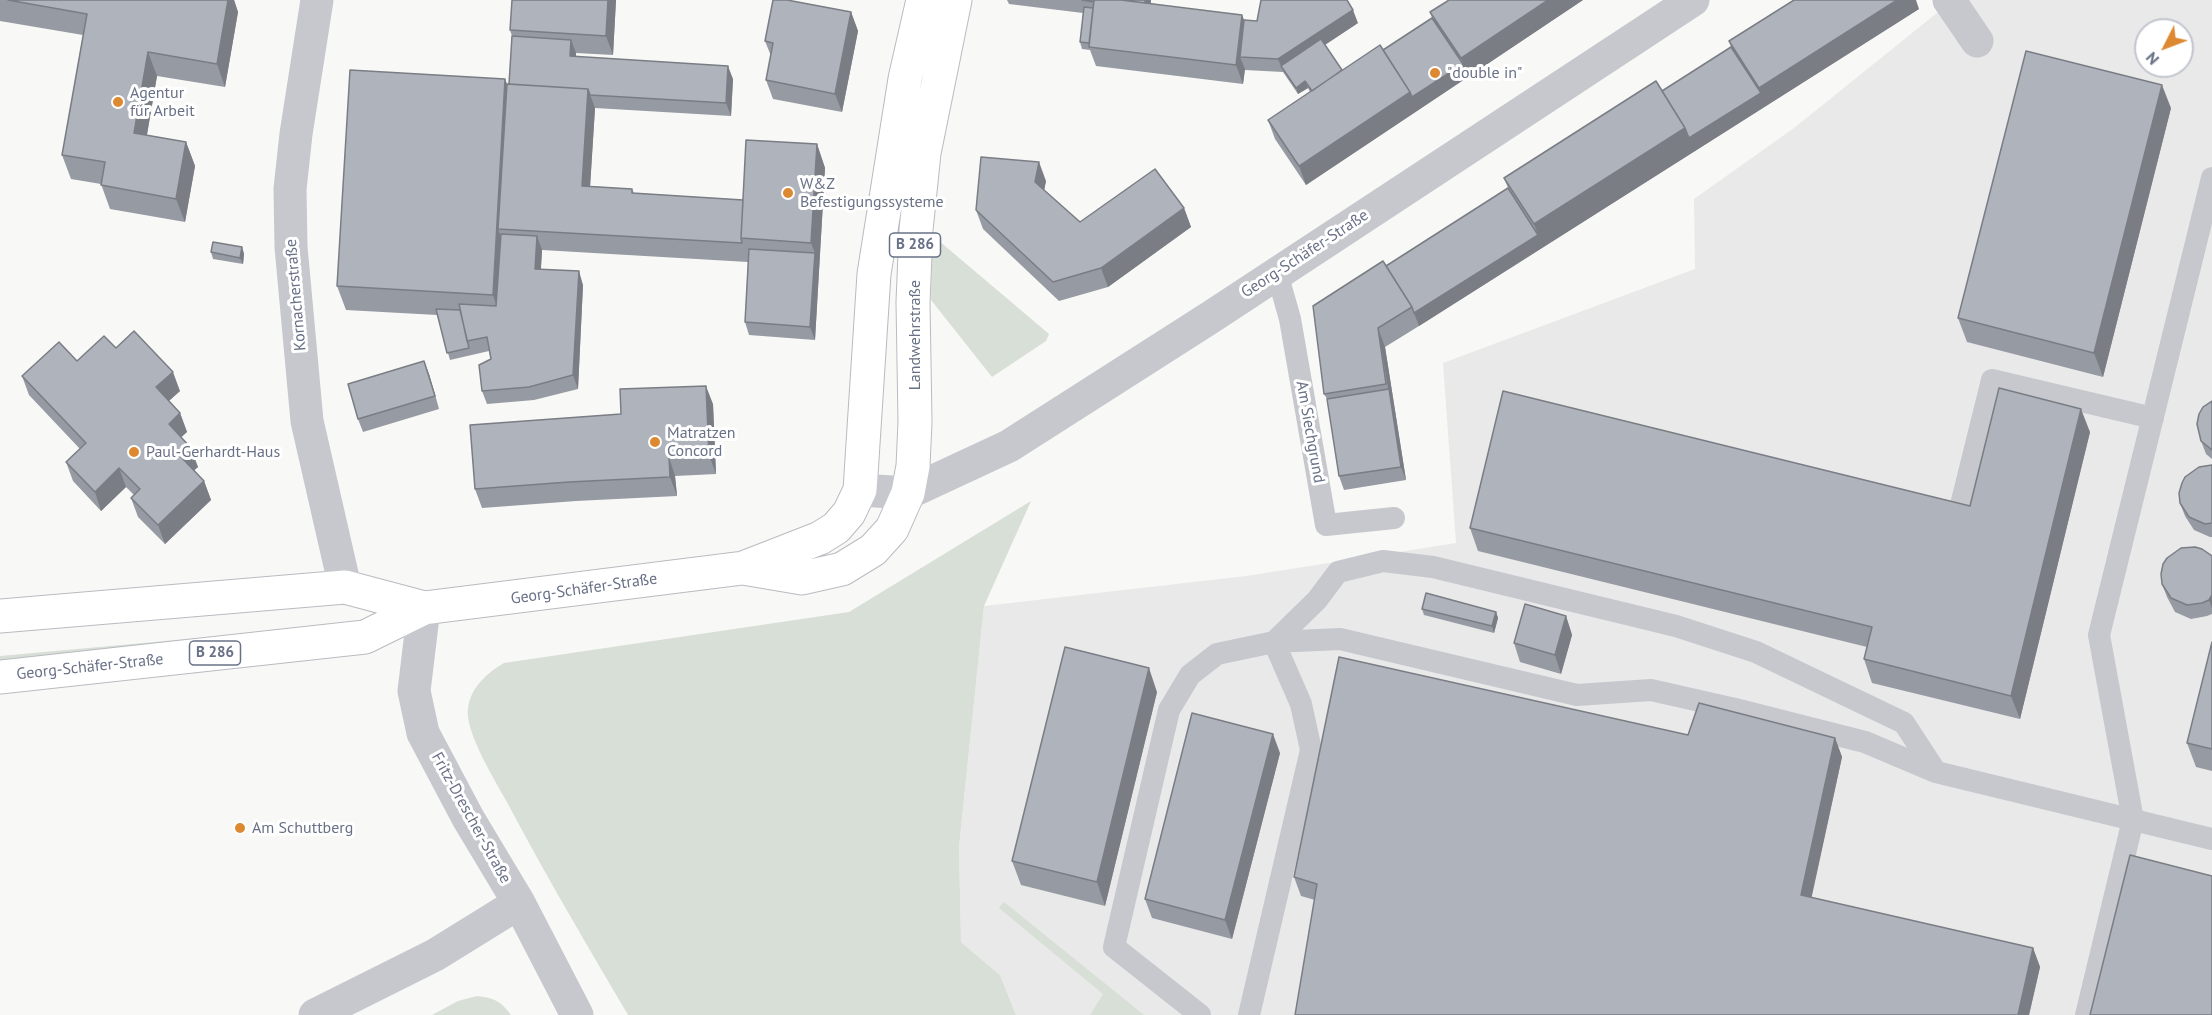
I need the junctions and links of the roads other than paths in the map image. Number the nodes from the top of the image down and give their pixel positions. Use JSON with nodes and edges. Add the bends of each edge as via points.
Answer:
{"nodes":[{"id":1,"x":317,"y":0,"type":"edge"},
{"id":2,"x":923,"y":0,"type":"edge"},
{"id":3,"x":955,"y":0,"type":"edge"},
{"id":4,"x":1693,"y":0,"type":"edge"},
{"id":5,"x":1949,"y":0,"type":"edge"},
{"id":6,"x":1977,"y":41,"type":"dead end"},
{"id":7,"x":2212,"y":178,"type":"edge"},
{"id":8,"x":1277,"y":273,"type":"junction"},
{"id":9,"x":2153,"y":418,"type":"junction"},
{"id":10,"x":860,"y":490,"type":"junction"},
{"id":11,"x":908,"y":493,"type":"junction"},
{"id":12,"x":1960,"y":509,"type":"edge"},
{"id":13,"x":1394,"y":518,"type":"dead end"},
{"id":14,"x":743,"y":568,"type":"junction"},
{"id":15,"x":345,"y":587,"type":"junction"},
{"id":16,"x":424,"y":608,"type":"junction"},
{"id":17,"x":0,"y":616,"type":"edge"},
{"id":18,"x":1274,"y":642,"type":"junction"},
{"id":19,"x":0,"y":676,"type":"edge"},
{"id":20,"x":1936,"y":772,"type":"junction"},
{"id":21,"x":2133,"y":820,"type":"junction"},
{"id":22,"x":2212,"y":839,"type":"edge"},
{"id":23,"x":519,"y":903,"type":"junction"},
{"id":24,"x":315,"y":1015,"type":"edge"},
{"id":25,"x":577,"y":1015,"type":"edge"},
{"id":26,"x":1200,"y":1015,"type":"edge"},
{"id":27,"x":1249,"y":1015,"type":"edge"},
{"id":28,"x":2085,"y":1015,"type":"edge"}],
"edges":[{"from":1,"to":15,"type":"street","name":"Kornacherstraße","via":[[290,189],[291,247],[308,420]]},
{"from":2,"to":10,"type":"main road","number":"B 286","via":[[905,79],[874,274]]},
{"from":3,"to":11,"type":"main road","name":"Landwehrstraße","number":"B 286","via":[[924,153],[916,230],[915,422]]},
{"from":4,"to":8,"type":"street","name":"Georg-Schäfer-Straße"},
{"from":5,"to":6,"type":"street"},
{"from":7,"to":9,"type":"lane"},
{"from":8,"to":11,"type":"street","name":"Georg-Schäfer-Straße","via":[[1009,446]]},
{"from":8,"to":13,"type":"lane","name":"Am Siechgrund","via":[[1290,319],[1326,525]]},
{"from":9,"to":12,"type":"lane","via":[[1992,380]]},
{"from":9,"to":21,"type":"lane","via":[[2099,635]]},
{"from":10,"to":11,"type":"street","name":"Georg-Schäfer-Straße"},
{"from":10,"to":14,"type":"main road","name":"Georg-Schäfer-Straße","number":"B 286","via":[[836,528]]},
{"from":11,"to":14,"type":"main road","name":"Georg-Schäfer-Straße","number":"B 286","via":[[886,536],[873,550],[842,569],[802,578]]},
{"from":14,"to":16,"type":"main road","name":"Georg-Schäfer-Straße","number":"B 286"},
{"from":15,"to":16,"type":"main road","name":"Georg-Schäfer-Straße","number":"B 286"},
{"from":15,"to":17,"type":"main road","name":"Georg-Schäfer-Straße","number":"B 286"},
{"from":16,"to":19,"type":"main road","name":"Georg-Schäfer-Straße","number":"B 286","via":[[365,637]]},
{"from":16,"to":23,"type":"street","name":"Fritz-Drescher-Straße","via":[[414,691],[423,734]]},
{"from":18,"to":20,"type":"lane","via":[[1340,639],[1577,695],[1652,690],[1865,742]]},
{"from":18,"to":20,"type":"lane","via":[[1317,600],[1338,572],[1383,561],[1432,567],[1676,626],[1756,652],[1904,723]]},
{"from":18,"to":26,"type":"lane","via":[[1217,654],[1190,675],[1169,710],[1114,947]]},
{"from":18,"to":27,"type":"lane","via":[[1301,704],[1311,750]]},
{"from":20,"to":21,"type":"lane"},
{"from":21,"to":22,"type":"lane"},
{"from":21,"to":28,"type":"lane"},
{"from":23,"to":24,"type":"street","via":[[435,955]]},
{"from":23,"to":25,"type":"street","name":"Fritz-Drescher-Straße"}]}
